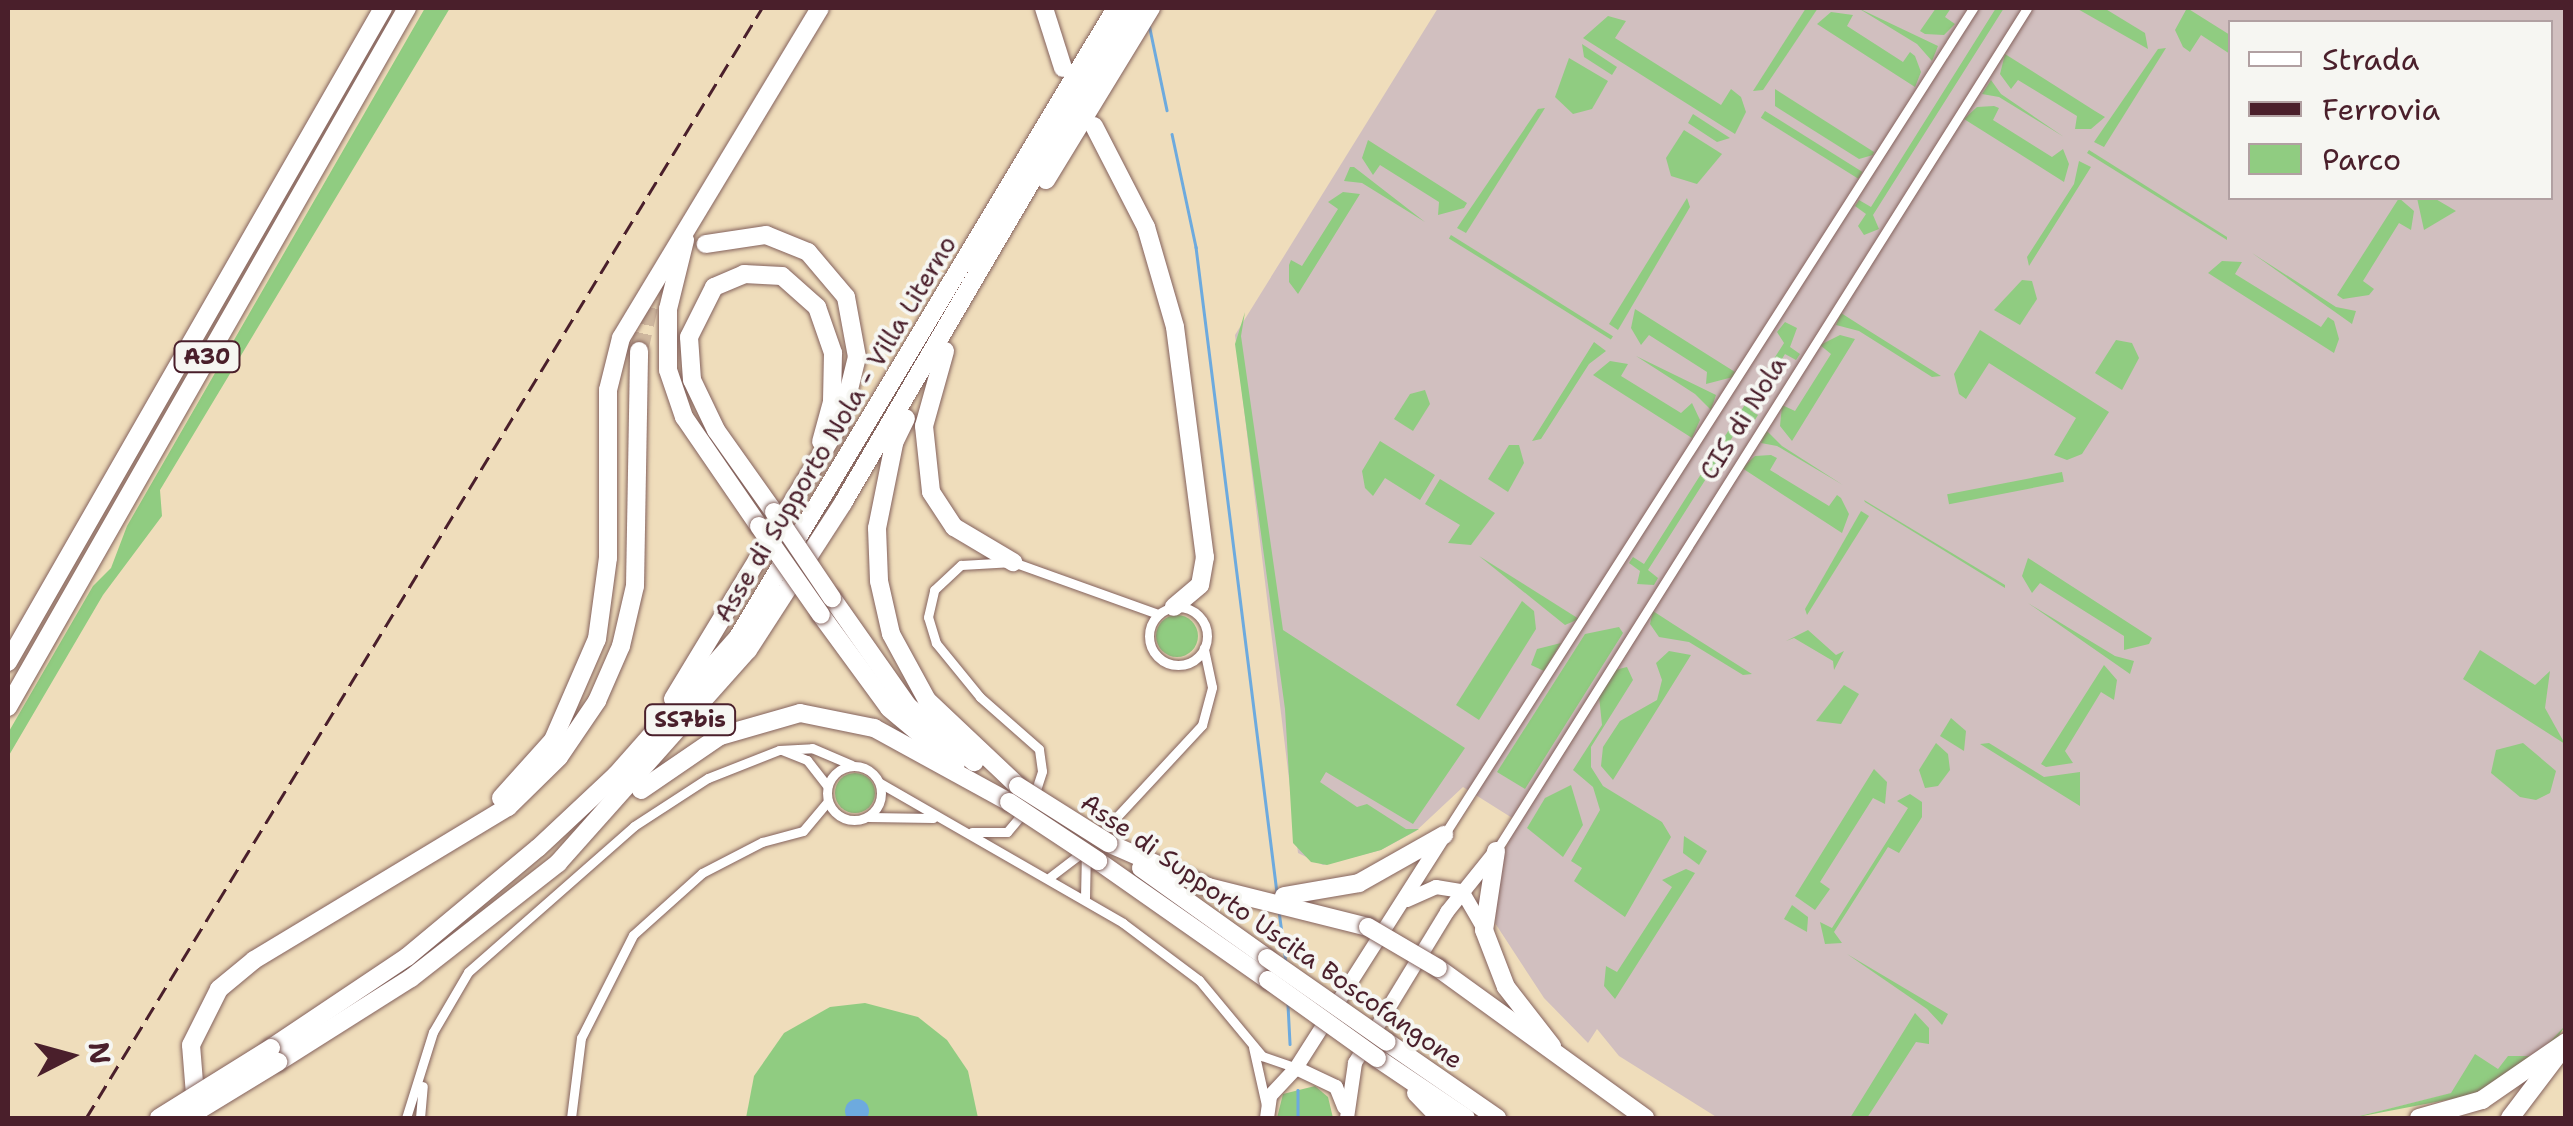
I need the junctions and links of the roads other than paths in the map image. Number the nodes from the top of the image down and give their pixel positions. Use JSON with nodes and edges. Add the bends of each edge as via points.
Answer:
{"nodes":[{"id":1,"x":382,"y":8,"type":"edge"},
{"id":2,"x":407,"y":8,"type":"edge"},
{"id":3,"x":820,"y":8,"type":"edge"},
{"id":4,"x":1044,"y":8,"type":"edge"},
{"id":5,"x":1133,"y":8,"type":"edge"},
{"id":6,"x":1151,"y":8,"type":"edge"},
{"id":7,"x":1973,"y":8,"type":"edge"},
{"id":8,"x":2027,"y":8,"type":"edge"},
{"id":9,"x":1115,"y":10,"type":"edge"},
{"id":10,"x":1062,"y":68,"type":"dead end"},
{"id":11,"x":1094,"y":126,"type":"dead end"},
{"id":12,"x":691,"y":221,"type":"junction"},
{"id":13,"x":706,"y":244,"type":"dead end"},
{"id":14,"x":638,"y":351,"type":"tunnel mouth"},
{"id":15,"x":945,"y":351,"type":"junction"},
{"id":16,"x":924,"y":365,"type":"junction"},
{"id":17,"x":891,"y":449,"type":"junction"},
{"id":18,"x":812,"y":465,"type":"junction"},
{"id":19,"x":1013,"y":562,"type":"junction"},
{"id":20,"x":1166,"y":611,"type":"junction"},
{"id":21,"x":1204,"y":648,"type":"junction"},
{"id":22,"x":8,"y":662,"type":"edge"},
{"id":23,"x":8,"y":707,"type":"edge"},
{"id":24,"x":779,"y":750,"type":"junction"},
{"id":25,"x":852,"y":765,"type":"junction"},
{"id":26,"x":616,"y":775,"type":"junction"},
{"id":27,"x":880,"y":783,"type":"junction"},
{"id":28,"x":827,"y":786,"type":"junction"},
{"id":29,"x":1014,"y":794,"type":"junction"},
{"id":30,"x":828,"y":802,"type":"junction"},
{"id":31,"x":866,"y":817,"type":"junction"},
{"id":32,"x":943,"y":820,"type":"junction"},
{"id":33,"x":972,"y":832,"type":"junction"},
{"id":34,"x":466,"y":834,"type":"junction"},
{"id":35,"x":1444,"y":835,"type":"junction"},
{"id":36,"x":1108,"y":844,"type":"junction"},
{"id":37,"x":1496,"y":851,"type":"junction"},
{"id":38,"x":1092,"y":855,"type":"junction"},
{"id":39,"x":558,"y":863,"type":"junction"},
{"id":40,"x":1050,"y":877,"type":"junction"},
{"id":41,"x":1462,"y":891,"type":"junction"},
{"id":42,"x":1084,"y":898,"type":"junction"},
{"id":43,"x":1295,"y":901,"type":"junction"},
{"id":44,"x":1403,"y":902,"type":"junction"},
{"id":45,"x":1484,"y":930,"type":"junction"},
{"id":46,"x":2566,"y":1043,"type":"edge"},
{"id":47,"x":1252,"y":1044,"type":"junction"},
{"id":48,"x":1382,"y":1050,"type":"junction"},
{"id":49,"x":274,"y":1055,"type":"junction"},
{"id":50,"x":424,"y":1068,"type":"junction"},
{"id":51,"x":1296,"y":1068,"type":"junction"},
{"id":52,"x":1572,"y":1069,"type":"junction"},
{"id":53,"x":1395,"y":1071,"type":"junction"},
{"id":54,"x":1267,"y":1114,"type":"edge"},
{"id":55,"x":159,"y":1118,"type":"edge"},
{"id":56,"x":186,"y":1118,"type":"edge"},
{"id":57,"x":198,"y":1118,"type":"edge"},
{"id":58,"x":406,"y":1118,"type":"edge"},
{"id":59,"x":420,"y":1118,"type":"edge"},
{"id":60,"x":571,"y":1118,"type":"edge"},
{"id":61,"x":1347,"y":1118,"type":"edge"},
{"id":62,"x":1440,"y":1118,"type":"edge"},
{"id":63,"x":1466,"y":1118,"type":"edge"},
{"id":64,"x":1496,"y":1118,"type":"edge"},
{"id":65,"x":1645,"y":1118,"type":"edge"},
{"id":66,"x":2418,"y":1118,"type":"edge"},
{"id":67,"x":2510,"y":1118,"type":"edge"}],
"edges":[{"from":1,"to":22,"type":"highway","number":"A30"},
{"from":2,"to":23,"type":"highway","number":"A30"},
{"from":3,"to":12,"type":"highway"},
{"from":4,"to":10,"type":"highway"},
{"from":5,"to":16,"type":"highway","name":"Asse di Supporto Nola - Villa Literno","number":"SS7bis"},
{"from":6,"to":15,"type":"highway"},
{"from":7,"to":35,"type":"street","name":"CIS di Nola"},
{"from":8,"to":37,"type":"street","name":"CIS di Nola"},
{"from":9,"to":26,"type":"highway","name":"Asse di Supporto Nola - Villa Literno","number":"SS7bis","via":[[770,592]]},
{"from":11,"to":20,"type":"highway","via":[[1153,243],[1175,327],[1205,557],[1200,585]]},
{"from":12,"to":29,"type":"highway","bridge":true,"via":[[668,309],[668,370],[684,417],[906,726]]},
{"from":12,"to":34,"type":"highway","via":[[642,297],[613,364],[606,423],[606,582],[591,663],[553,740]]},
{"from":13,"to":18,"type":"highway","via":[[747,234],[794,244],[826,267],[846,297],[856,336],[856,376],[841,422]]},
{"from":14,"to":34,"type":"highway","via":[[638,544],[622,646],[597,701],[559,757],[508,808]]},
{"from":15,"to":17,"type":"highway"},
{"from":15,"to":19,"type":"highway","via":[[924,426],[931,492],[954,526]]},
{"from":16,"to":17,"type":"highway"},
{"from":16,"to":39,"type":"highway","name":"Asse di Supporto Nola - Villa Literno","number":"SS7bis","via":[[748,650]]},
{"from":17,"to":29,"type":"highway","via":[[876,540],[891,634],[927,700]]},
{"from":18,"to":26,"type":"highway","via":[[698,661]]},
{"from":18,"to":29,"type":"highway","bridge":true,"via":[[832,402],[829,331],[806,291],[782,276],[730,278],[702,300],[687,356],[700,402],[927,726]]},
{"from":19,"to":20,"type":"street"},
{"from":19,"to":33,"type":"street","via":[[962,565],[942,579],[929,603],[932,631],[948,660],[1033,740],[1042,760],[1036,793],[1012,829]]},
{"from":20,"to":21,"type":"street","via":[[1191,610],[1203,622]]},
{"from":20,"to":21,"type":"street","via":[[1149,638],[1163,660],[1190,662]]},
{"from":21,"to":38,"type":"street","via":[[1212,687],[1202,725]]},
{"from":24,"to":25,"type":"street","via":[[812,748]]},
{"from":24,"to":28,"type":"street","via":[[806,760]]},
{"from":24,"to":50,"type":"street","via":[[708,778],[659,808],[494,945],[448,999]]},
{"from":25,"to":27,"type":"street"},
{"from":25,"to":28,"type":"street","via":[[836,771]]},
{"from":26,"to":49,"type":"highway","name":"Asse di Supporto Nola - Villa Literno","number":"SS7bis","via":[[407,957]]},
{"from":27,"to":31,"type":"street","via":[[878,806]]},
{"from":27,"to":32,"type":"street"},
{"from":28,"to":30,"type":"street"},
{"from":29,"to":36,"type":"highway","name":"Asse di Supporto Uscita Boscofangone","bridge":true},
{"from":29,"to":38,"type":"highway","name":"Asse di Supporto Uscita Boscofangone","bridge":true},
{"from":29,"to":39,"type":"highway","via":[[874,728],[826,714],[786,715],[746,724],[683,757]]},
{"from":30,"to":31,"type":"street","via":[[848,820]]},
{"from":30,"to":60,"type":"street","via":[[804,831],[762,842],[702,872],[633,936],[580,1038]]},
{"from":31,"to":32,"type":"street"},
{"from":32,"to":33,"type":"street"},
{"from":33,"to":40,"type":"street"},
{"from":34,"to":57,"type":"highway","via":[[254,960],[219,988],[191,1045]]},
{"from":35,"to":43,"type":"highway","via":[[1380,875]]},
{"from":35,"to":44,"type":"street"},
{"from":36,"to":43,"type":"highway","via":[[1208,887]]},
{"from":36,"to":48,"type":"highway","name":"Asse di Supporto Uscita Boscofangone","bridge":true},
{"from":37,"to":41,"type":"street"},
{"from":37,"to":45,"type":"highway"},
{"from":38,"to":40,"type":"street"},
{"from":38,"to":42,"type":"street","via":[[1080,877]]},
{"from":38,"to":48,"type":"highway","name":"Asse di Supporto Uscita Boscofangone","bridge":true,"via":[[1268,980]]},
{"from":39,"to":49,"type":"highway","name":"Asse di Supporto Nola - Villa Literno","number":"SS7bis","via":[[410,978]]},
{"from":40,"to":42,"type":"street"},
{"from":41,"to":44,"type":"street","via":[[1436,887]]},
{"from":41,"to":45,"type":"street"},
{"from":41,"to":61,"type":"street","via":[[1355,1063]]},
{"from":42,"to":47,"type":"street","via":[[1199,980]]},
{"from":43,"to":52,"type":"highway","bridge":true,"via":[[1368,927],[1438,968]]},
{"from":44,"to":51,"type":"street"},
{"from":45,"to":52,"type":"highway","via":[[1506,986]]},
{"from":46,"to":66,"type":"highway","via":[[2482,1100]]},
{"from":46,"to":67,"type":"highway"},
{"from":47,"to":51,"type":"street","via":[[1270,1062]]},
{"from":47,"to":54,"type":"street"},
{"from":48,"to":53,"type":"highway","name":"Asse di Supporto Uscita Boscofangone"},
{"from":48,"to":64,"type":"highway","name":"Asse di Supporto Uscita Boscofangone"},
{"from":49,"to":55,"type":"highway","name":"Asse di Supporto Nola - Villa Literno","number":"SS7bis","bridge":true},
{"from":49,"to":56,"type":"highway","name":"Asse di Supporto Nola - Villa Literno","number":"SS7bis","bridge":true},
{"from":50,"to":58,"type":"street"},
{"from":50,"to":59,"type":"street"},
{"from":51,"to":54,"type":"street"},
{"from":51,"to":61,"type":"street","via":[[1336,1087]]},
{"from":52,"to":65,"type":"highway"},
{"from":53,"to":62,"type":"highway"},
{"from":53,"to":63,"type":"highway","name":"Asse di Supporto Uscita Boscofangone"}]}
